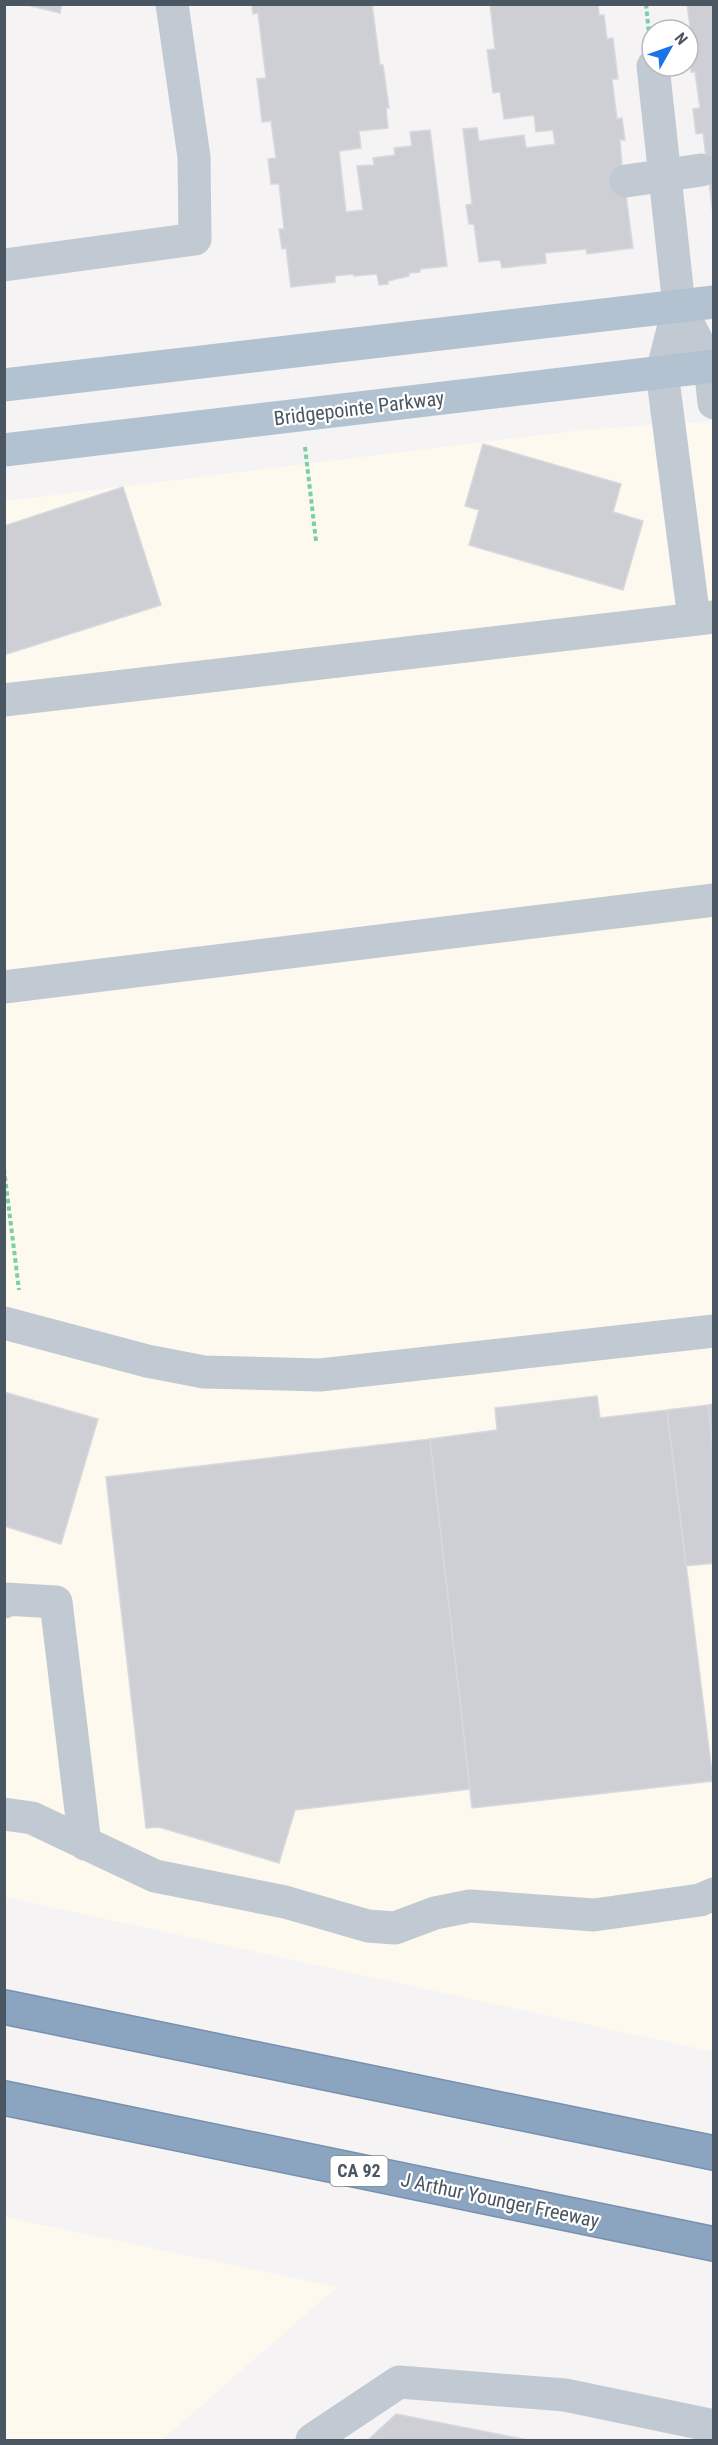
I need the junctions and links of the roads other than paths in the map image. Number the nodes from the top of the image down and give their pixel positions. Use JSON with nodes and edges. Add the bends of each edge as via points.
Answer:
{"nodes":[{"id":1,"x":172,"y":4,"type":"edge"},
{"id":2,"x":653,"y":78,"type":"edge"},
{"id":3,"x":701,"y":170,"type":"dead end"},
{"id":4,"x":664,"y":176,"type":"junction"},
{"id":5,"x":626,"y":181,"type":"dead end"},
{"id":6,"x":4,"y":265,"type":"edge"},
{"id":7,"x":714,"y":302,"type":"edge"},
{"id":8,"x":679,"y":306,"type":"junction"},
{"id":9,"x":712,"y":366,"type":"edge"},
{"id":10,"x":662,"y":372,"type":"junction"},
{"id":11,"x":4,"y":385,"type":"edge"},
{"id":12,"x":714,"y":403,"type":"edge"},
{"id":13,"x":4,"y":450,"type":"edge"},
{"id":14,"x":704,"y":618,"type":"edge"},
{"id":15,"x":4,"y":699,"type":"edge"},
{"id":16,"x":714,"y":900,"type":"edge"},
{"id":17,"x":4,"y":987,"type":"edge"},
{"id":18,"x":4,"y":1323,"type":"edge"},
{"id":19,"x":714,"y":1330,"type":"edge"},
{"id":20,"x":4,"y":1602,"type":"edge"},
{"id":21,"x":4,"y":1814,"type":"edge"},
{"id":22,"x":85,"y":1844,"type":"junction"},
{"id":23,"x":714,"y":1894,"type":"edge"},
{"id":24,"x":4,"y":2007,"type":"edge"},
{"id":25,"x":4,"y":2098,"type":"edge"},
{"id":26,"x":714,"y":2153,"type":"edge"},
{"id":27,"x":714,"y":2244,"type":"edge"},
{"id":28,"x":714,"y":2426,"type":"edge"},
{"id":29,"x":312,"y":2440,"type":"edge"}],
"edges":[{"from":1,"to":6,"type":"lane","via":[[194,157],[195,239]]},
{"from":2,"to":4,"type":"lane"},
{"from":3,"to":4,"type":"lane"},
{"from":4,"to":5,"type":"lane"},
{"from":4,"to":8,"type":"lane"},
{"from":7,"to":8,"type":"main road"},
{"from":8,"to":9,"type":"lane"},
{"from":8,"to":10,"type":"lane"},
{"from":8,"to":11,"type":"main road"},
{"from":9,"to":10,"type":"main road","name":"Bridgepointe Parkway"},
{"from":9,"to":12,"type":"lane"},
{"from":10,"to":13,"type":"main road","name":"Bridgepointe Parkway"},
{"from":10,"to":14,"type":"lane"},
{"from":14,"to":15,"type":"lane"},
{"from":16,"to":17,"type":"lane"},
{"from":18,"to":19,"type":"lane","via":[[204,1372],[320,1376]]},
{"from":20,"to":22,"type":"lane","via":[[56,1602]]},
{"from":21,"to":22,"type":"lane","via":[[32,1818]]},
{"from":22,"to":23,"type":"lane","via":[[155,1876],[285,1902],[368,1926],[395,1928],[435,1913],[470,1906],[594,1915],[700,1900]]},
{"from":24,"to":26,"type":"highway"},
{"from":25,"to":27,"type":"highway","name":"J Arthur Younger Freeway","number":"CA 92"},
{"from":28,"to":29,"type":"lane","via":[[565,2395],[399,2382]]}]}
